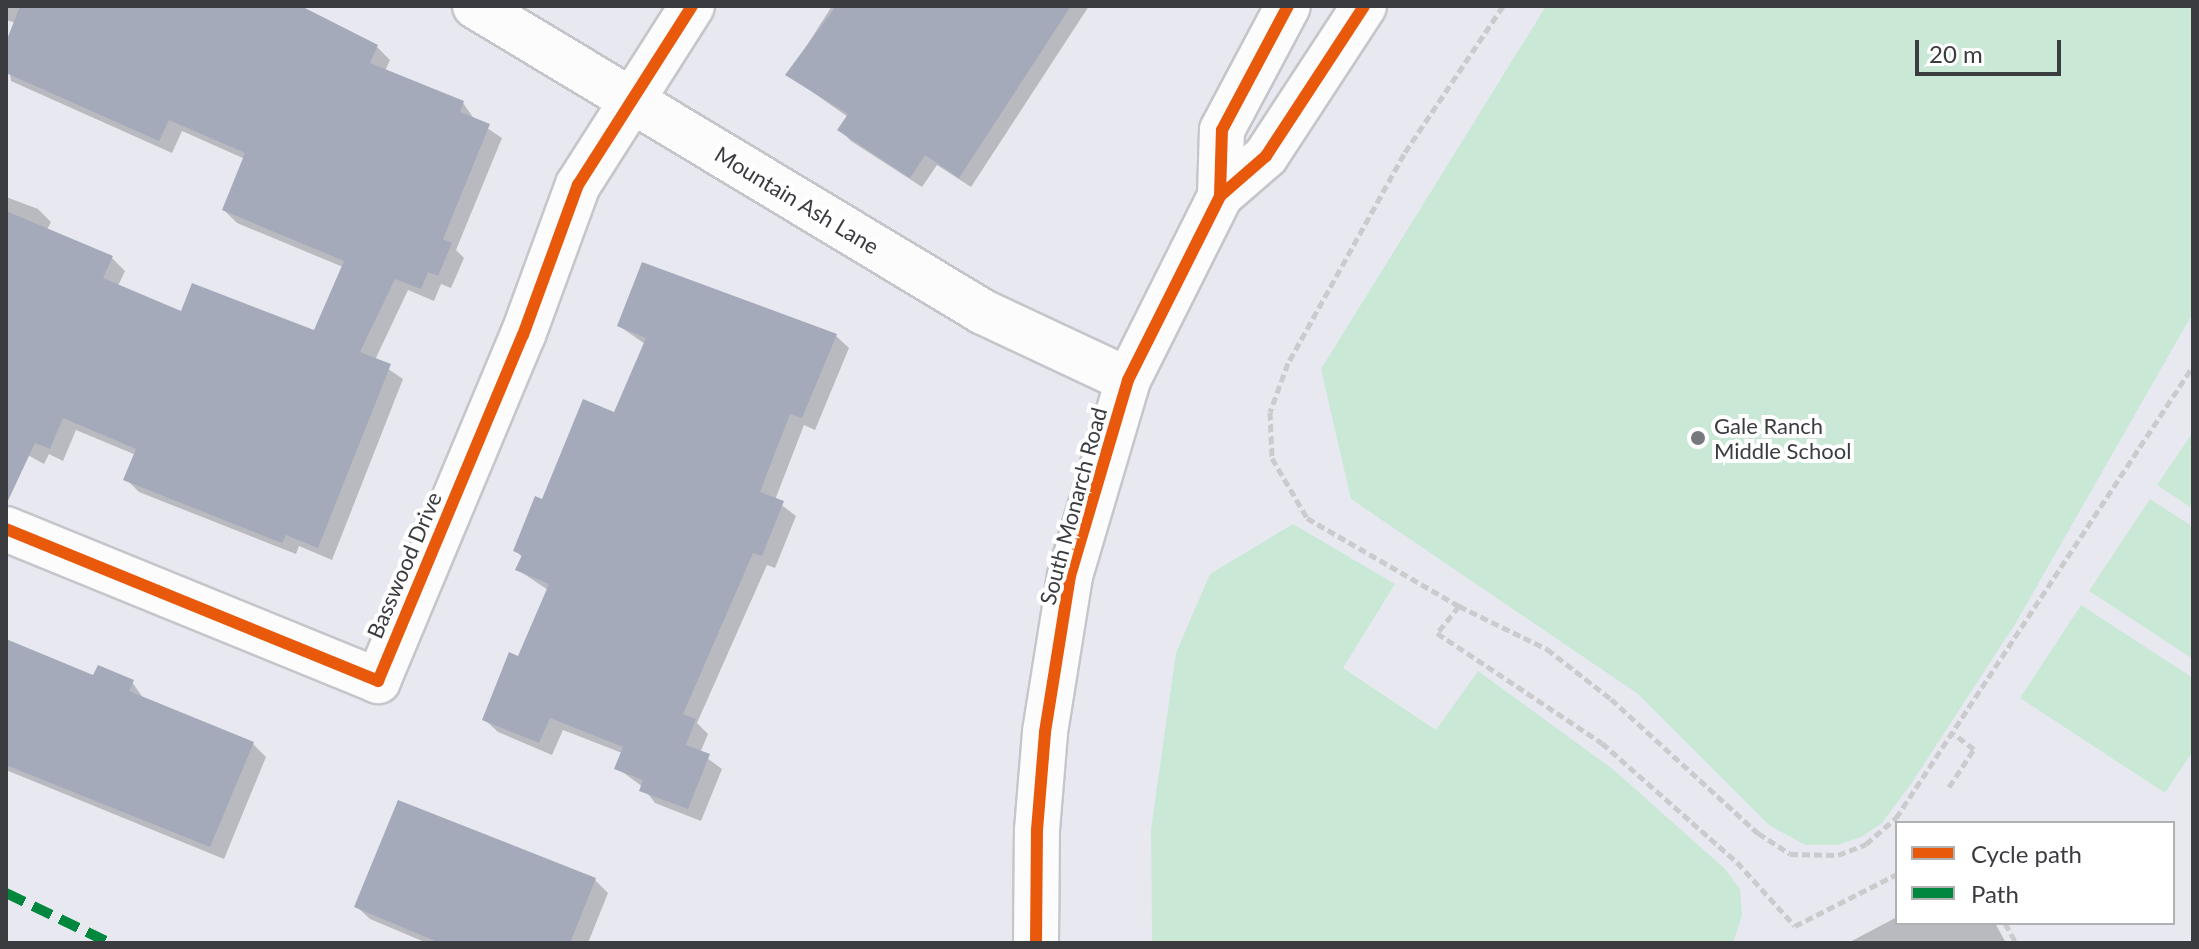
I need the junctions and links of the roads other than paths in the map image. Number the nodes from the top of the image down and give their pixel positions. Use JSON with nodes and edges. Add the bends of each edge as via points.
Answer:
{"nodes":[{"id":1,"x":475,"y":6,"type":"edge"},
{"id":2,"x":692,"y":6,"type":"edge"},
{"id":3,"x":1288,"y":6,"type":"edge"},
{"id":4,"x":1364,"y":6,"type":"edge"},
{"id":5,"x":633,"y":102,"type":"junction"},
{"id":6,"x":1220,"y":196,"type":"junction"},
{"id":7,"x":1128,"y":380,"type":"junction"},
{"id":8,"x":6,"y":529,"type":"edge"},
{"id":9,"x":1036,"y":943,"type":"edge"}],
"edges":[{"from":1,"to":5,"type":"street","name":"Mountain Ash Lane"},
{"from":2,"to":5,"type":"street"},
{"from":3,"to":6,"type":"street","name":"South Monarch Road","via":[[1222,130]]},
{"from":4,"to":6,"type":"street","name":"South Monarch Road","via":[[1266,156]]},
{"from":5,"to":7,"type":"street","name":"Mountain Ash Lane","via":[[983,312]]},
{"from":5,"to":8,"type":"street","name":"Basswood Drive","via":[[578,185],[523,335],[378,681]]},
{"from":6,"to":7,"type":"street","name":"South Monarch Road"},
{"from":7,"to":9,"type":"street","name":"South Monarch Road","via":[[1070,576],[1045,732]]}]}
